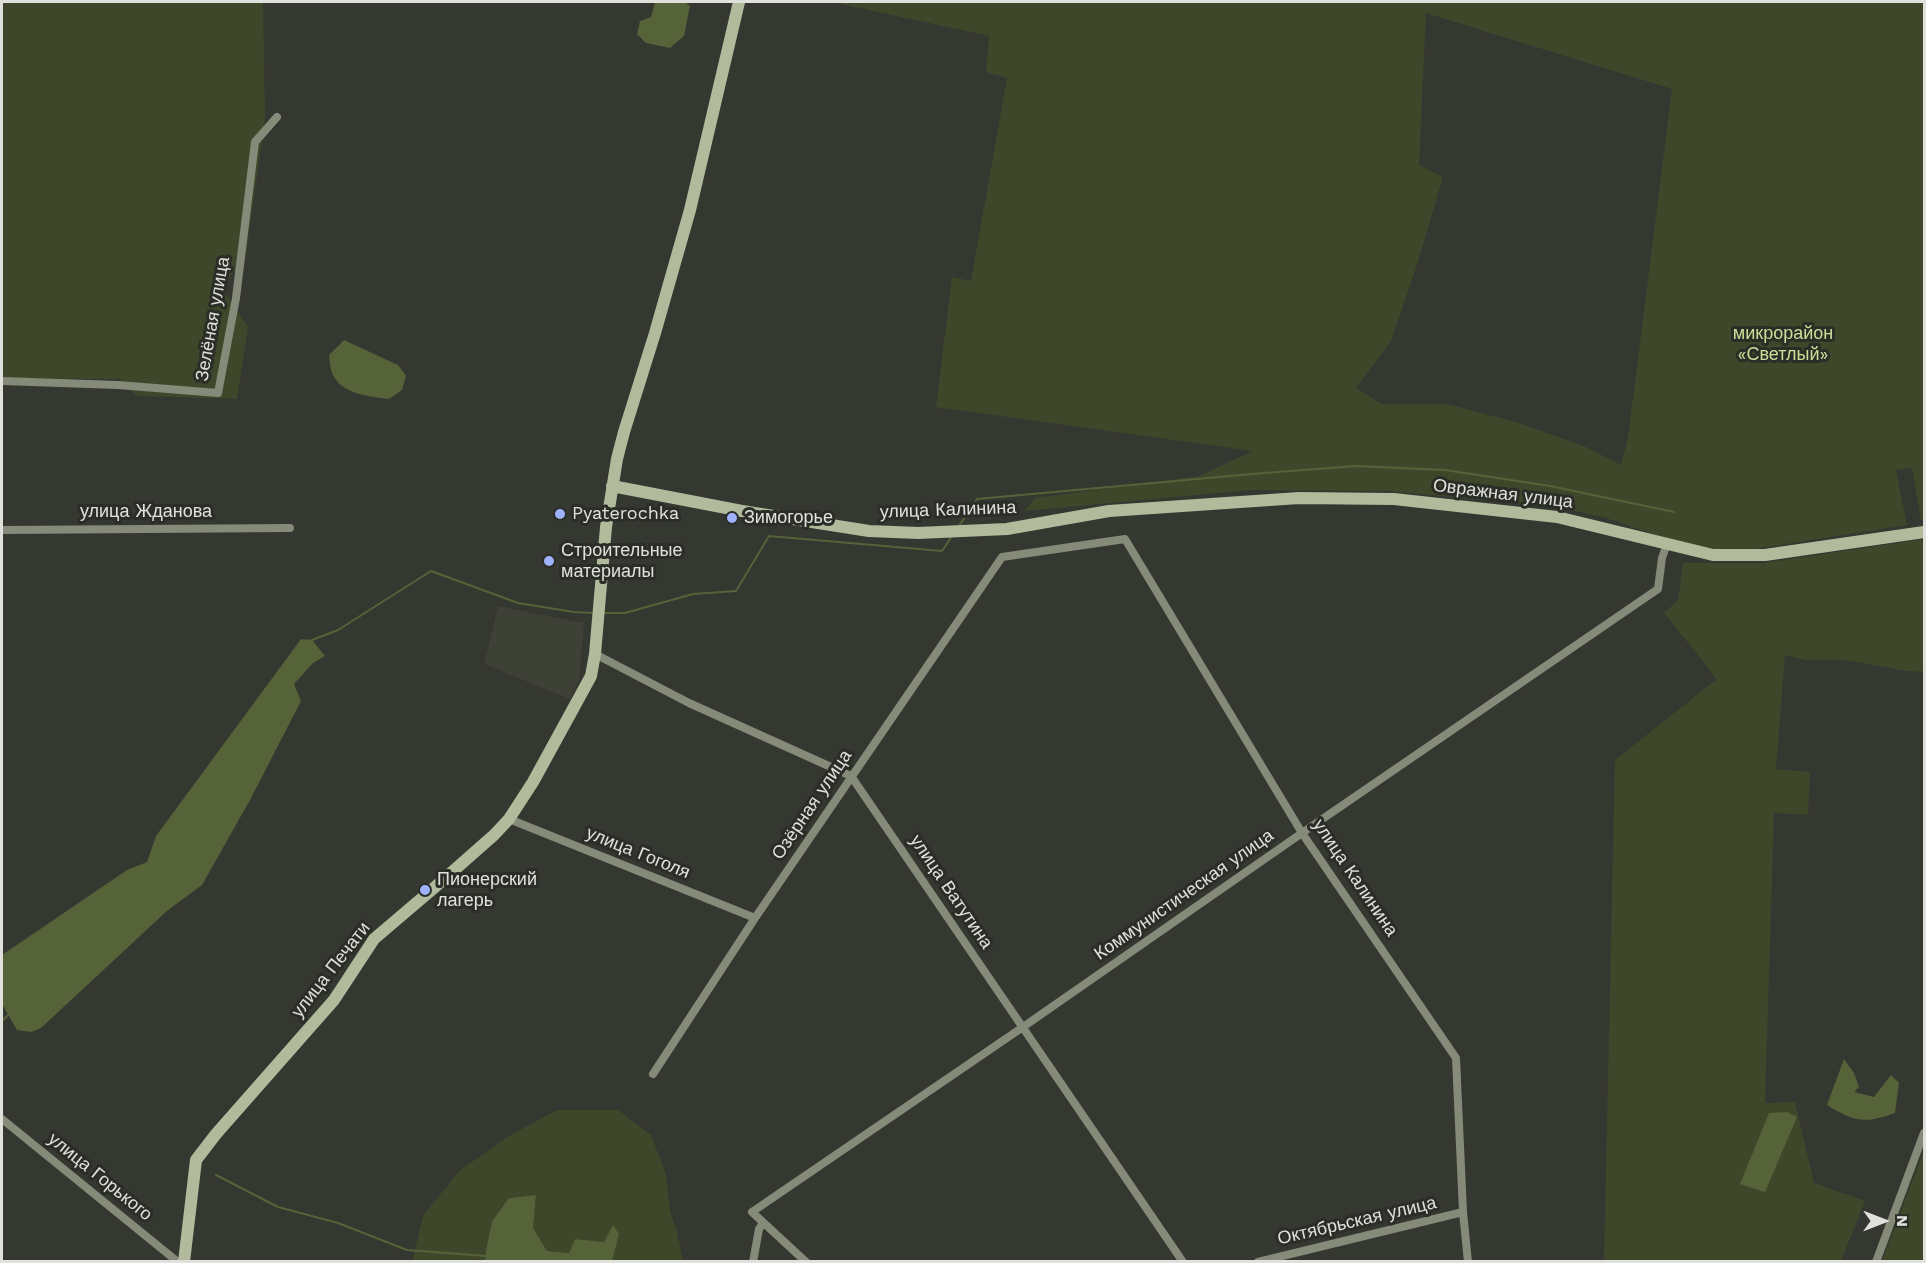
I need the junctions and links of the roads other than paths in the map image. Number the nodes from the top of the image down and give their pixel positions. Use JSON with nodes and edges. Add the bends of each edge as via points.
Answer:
{"nodes":[{"id":1,"x":739,"y":2,"type":"edge"},
{"id":2,"x":277,"y":117,"type":"dead end"},
{"id":3,"x":2,"y":381,"type":"edge"},
{"id":4,"x":612,"y":486,"type":"junction"},
{"id":5,"x":1109,"y":511,"type":"joint"},
{"id":6,"x":290,"y":528,"type":"dead end"},
{"id":7,"x":2,"y":530,"type":"edge"},
{"id":8,"x":1924,"y":532,"type":"edge"},
{"id":9,"x":1668,"y":544,"type":"junction"},
{"id":10,"x":1002,"y":557,"type":"joint"},
{"id":11,"x":595,"y":654,"type":"junction"},
{"id":12,"x":851,"y":776,"type":"junction"},
{"id":13,"x":509,"y":819,"type":"junction"},
{"id":14,"x":1302,"y":833,"type":"junction"},
{"id":15,"x":755,"y":918,"type":"junction"},
{"id":16,"x":1023,"y":1028,"type":"junction"},
{"id":17,"x":653,"y":1074,"type":"dead end"},
{"id":18,"x":2,"y":1119,"type":"edge"},
{"id":19,"x":1924,"y":1133,"type":"edge"},
{"id":20,"x":1463,"y":1212,"type":"junction"},
{"id":21,"x":763,"y":1223,"type":"junction"},
{"id":22,"x":178,"y":1262,"type":"edge"},
{"id":23,"x":184,"y":1262,"type":"edge"},
{"id":24,"x":753,"y":1262,"type":"edge"},
{"id":25,"x":807,"y":1262,"type":"edge"},
{"id":26,"x":1183,"y":1262,"type":"edge"},
{"id":27,"x":1258,"y":1262,"type":"edge"},
{"id":28,"x":1468,"y":1262,"type":"edge"},
{"id":29,"x":1876,"y":1262,"type":"edge"}],
"edges":[{"from":1,"to":4,"type":"street","name":"улица Печати","via":[[690,210],[624,432]]},
{"from":2,"to":3,"type":"street","name":"Зелёная улица","via":[[255,142],[236,298],[218,393]]},
{"from":4,"to":5,"type":"street","name":"улица Калинина","via":[[869,531],[1007,529]]},
{"from":4,"to":11,"type":"street","name":"улица Печати"},
{"from":5,"to":9,"type":"street","name":"Овражная улица","via":[[1299,498],[1394,499],[1557,517]]},
{"from":6,"to":7,"type":"street","name":"улица Жданова"},
{"from":8,"to":9,"type":"street","name":"Овражная улица","via":[[1765,555],[1713,555]]},
{"from":9,"to":14,"type":"street","name":"Коммунистическая улица","via":[[1658,589]]},
{"from":10,"to":12,"type":"street","name":"Озёрная улица"},
{"from":10,"to":14,"type":"street","name":"улица Калинина","via":[[1125,539]]},
{"from":11,"to":12,"type":"street","via":[[689,704]]},
{"from":11,"to":13,"type":"street","name":"улица Печати","via":[[591,676]]},
{"from":12,"to":15,"type":"street","name":"Озёрная улица"},
{"from":12,"to":16,"type":"street","name":"улица Ватутина"},
{"from":13,"to":15,"type":"street","name":"улица Гоголя"},
{"from":13,"to":23,"type":"street","name":"улица Печати","via":[[374,939],[334,1000],[196,1160]]},
{"from":14,"to":16,"type":"street","name":"Коммунистическая улица"},
{"from":14,"to":20,"type":"street","name":"улица Калинина","via":[[1456,1058]]},
{"from":15,"to":17,"type":"street","name":"Озёрная улица"},
{"from":16,"to":21,"type":"street","name":"Коммунистическая улица","via":[[752,1212]]},
{"from":16,"to":26,"type":"street","name":"улица Ватутина"},
{"from":18,"to":22,"type":"street","name":"улица Горького"},
{"from":19,"to":29,"type":"street"},
{"from":20,"to":27,"type":"street","name":"Октябрьская улица"},
{"from":20,"to":28,"type":"street","name":"улица Калинина"},
{"from":21,"to":24,"type":"street"},
{"from":21,"to":25,"type":"street"}]}
